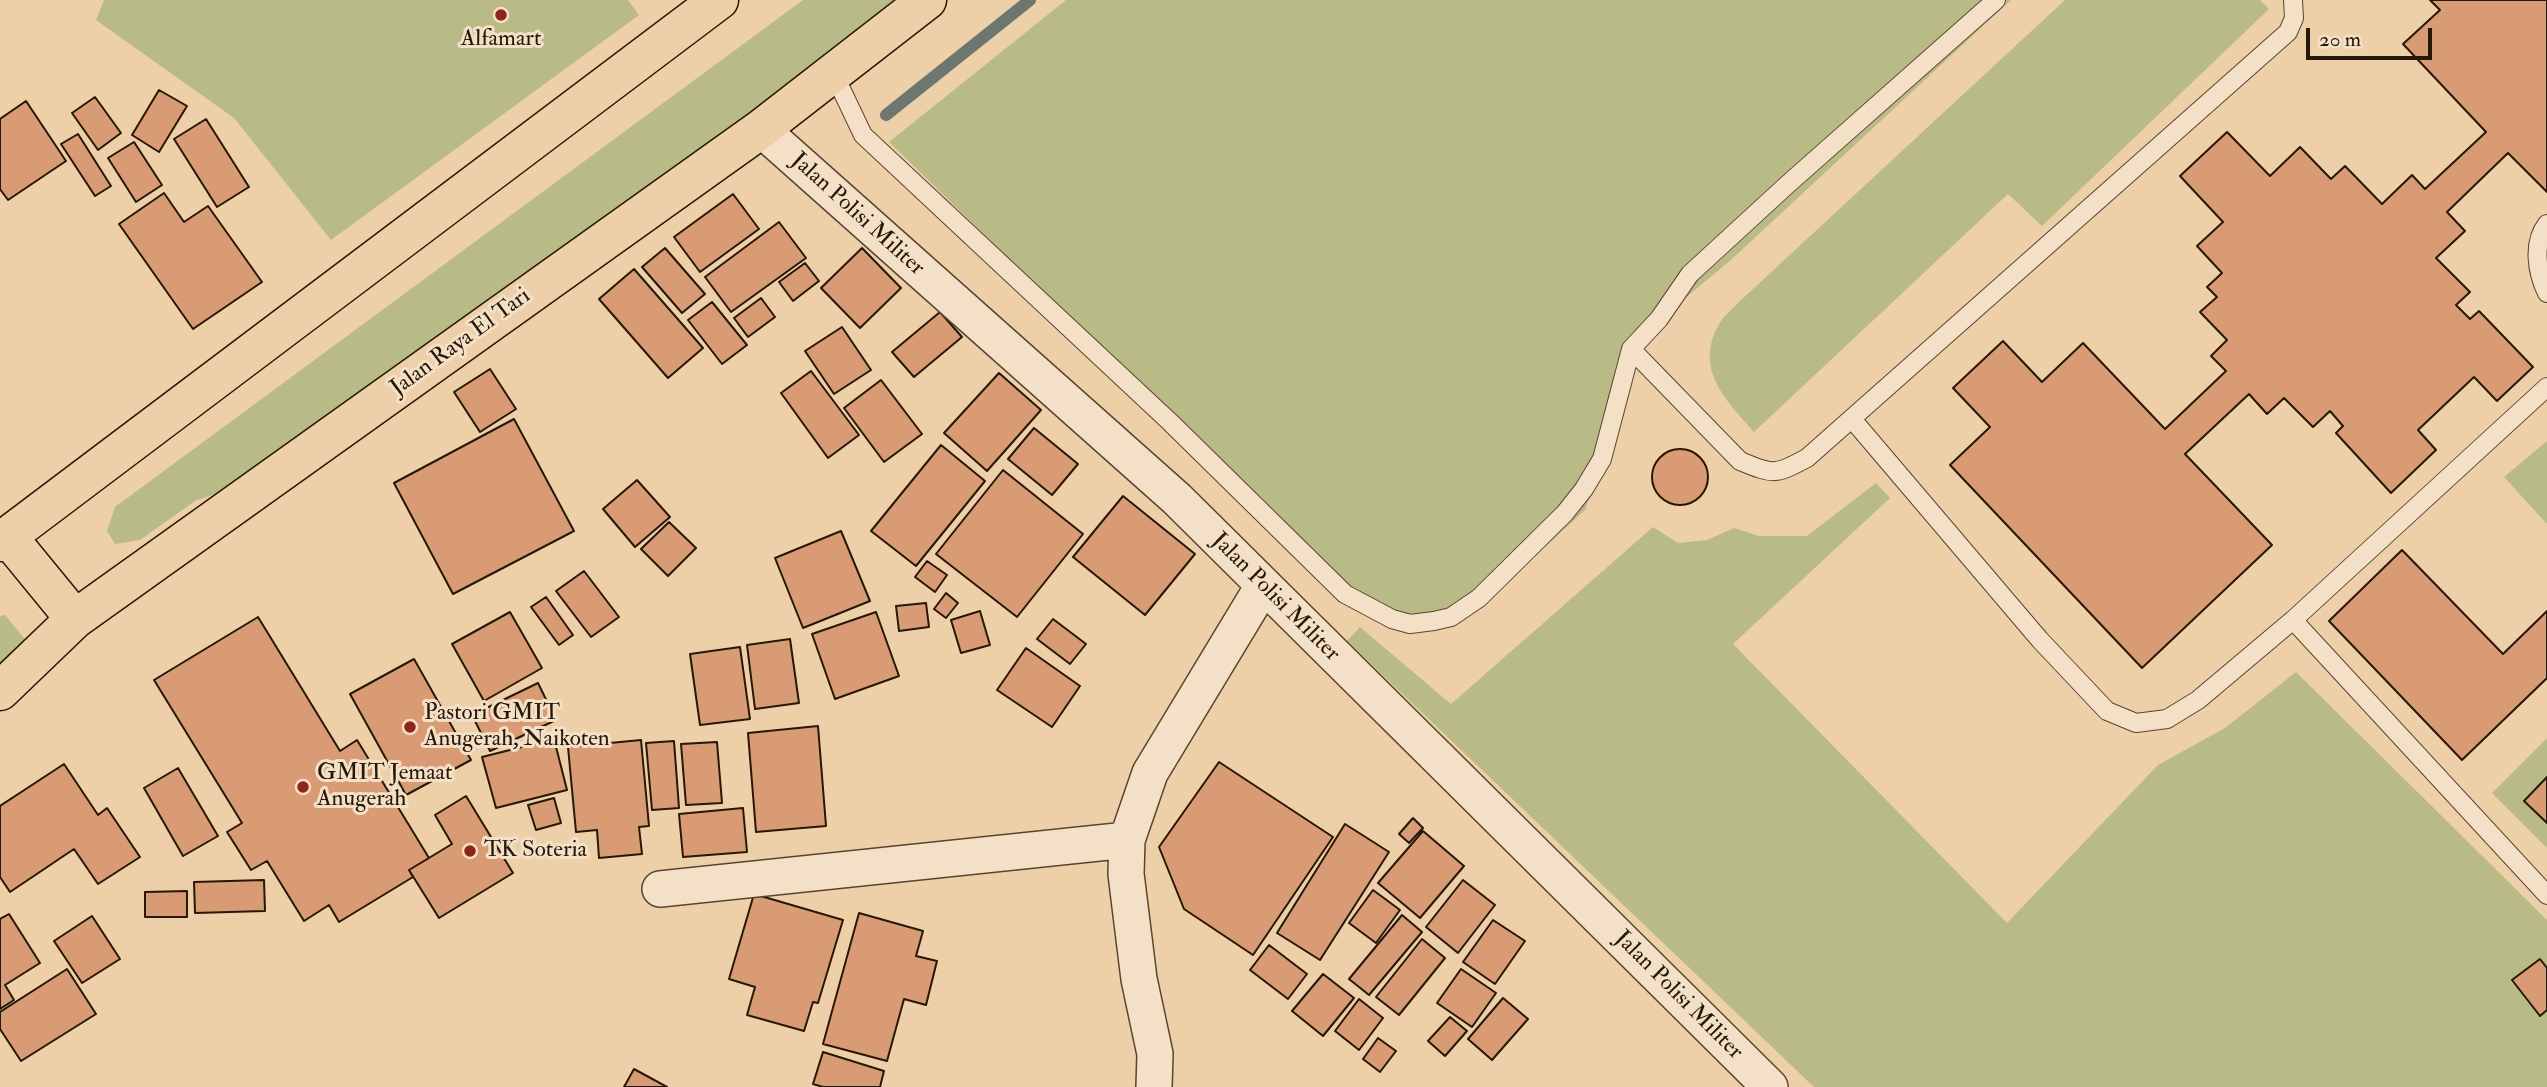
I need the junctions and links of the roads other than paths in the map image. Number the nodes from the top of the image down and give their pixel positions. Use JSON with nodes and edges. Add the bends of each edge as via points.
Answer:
{"nodes":[{"id":1,"x":719,"y":0,"type":"edge"},
{"id":2,"x":927,"y":0,"type":"edge"},
{"id":3,"x":1996,"y":0,"type":"edge"},
{"id":4,"x":2292,"y":0,"type":"edge"},
{"id":5,"x":833,"y":72,"type":"junction"},
{"id":6,"x":761,"y":129,"type":"junction"},
{"id":7,"x":2547,"y":224,"type":"edge"},
{"id":8,"x":2547,"y":293,"type":"edge"},
{"id":9,"x":1631,"y":349,"type":"junction"},
{"id":10,"x":2547,"y":387,"type":"edge"},
{"id":11,"x":1852,"y":419,"type":"junction"},
{"id":12,"x":3,"y":539,"type":"edge"},
{"id":13,"x":1263,"y":586,"type":"junction"},
{"id":14,"x":75,"y":619,"type":"junction"},
{"id":15,"x":2293,"y":620,"type":"junction"},
{"id":16,"x":0,"y":691,"type":"edge"},
{"id":17,"x":1127,"y":840,"type":"junction"},
{"id":18,"x":660,"y":889,"type":"dead end"},
{"id":19,"x":2547,"y":895,"type":"edge"},
{"id":20,"x":1154,"y":1087,"type":"edge"},
{"id":21,"x":1770,"y":1087,"type":"edge"}],
"edges":[{"from":1,"to":12,"type":"main road"},
{"from":2,"to":5,"type":"main road","name":"Jalan Raya El Tari"},
{"from":3,"to":9,"type":"lane","via":[[1690,274]]},
{"from":4,"to":11,"type":"lane","via":[[2294,18],[2288,32]]},
{"from":5,"to":6,"type":"main road","name":"Jalan Raya El Tari"},
{"from":5,"to":9,"type":"lane","via":[[863,135],[1170,422],[1345,594],[1392,619],[1410,624],[1451,617],[1479,598],[1565,513],[1602,459]]},
{"from":6,"to":13,"type":"street","name":"Jalan Polisi Militer","via":[[1177,499]]},
{"from":6,"to":14,"type":"main road","name":"Jalan Raya El Tari"},
{"from":7,"to":8,"type":"lane","via":[[2537,261]]},
{"from":9,"to":11,"type":"lane","via":[[1740,461],[1762,470],[1778,473],[1807,458]]},
{"from":10,"to":15,"type":"lane"},
{"from":11,"to":15,"type":"lane","via":[[2040,640],[2107,711],[2136,723],[2167,719],[2198,700]]},
{"from":12,"to":14,"type":"main road"},
{"from":13,"to":17,"type":"street","via":[[1150,773]]},
{"from":13,"to":21,"type":"street","name":"Jalan Polisi Militer"},
{"from":14,"to":16,"type":"main road","name":"Jalan Raya El Tari"},
{"from":15,"to":19,"type":"lane"},
{"from":17,"to":18,"type":"street"},
{"from":17,"to":20,"type":"street","via":[[1126,874],[1139,979],[1155,1054]]}]}
